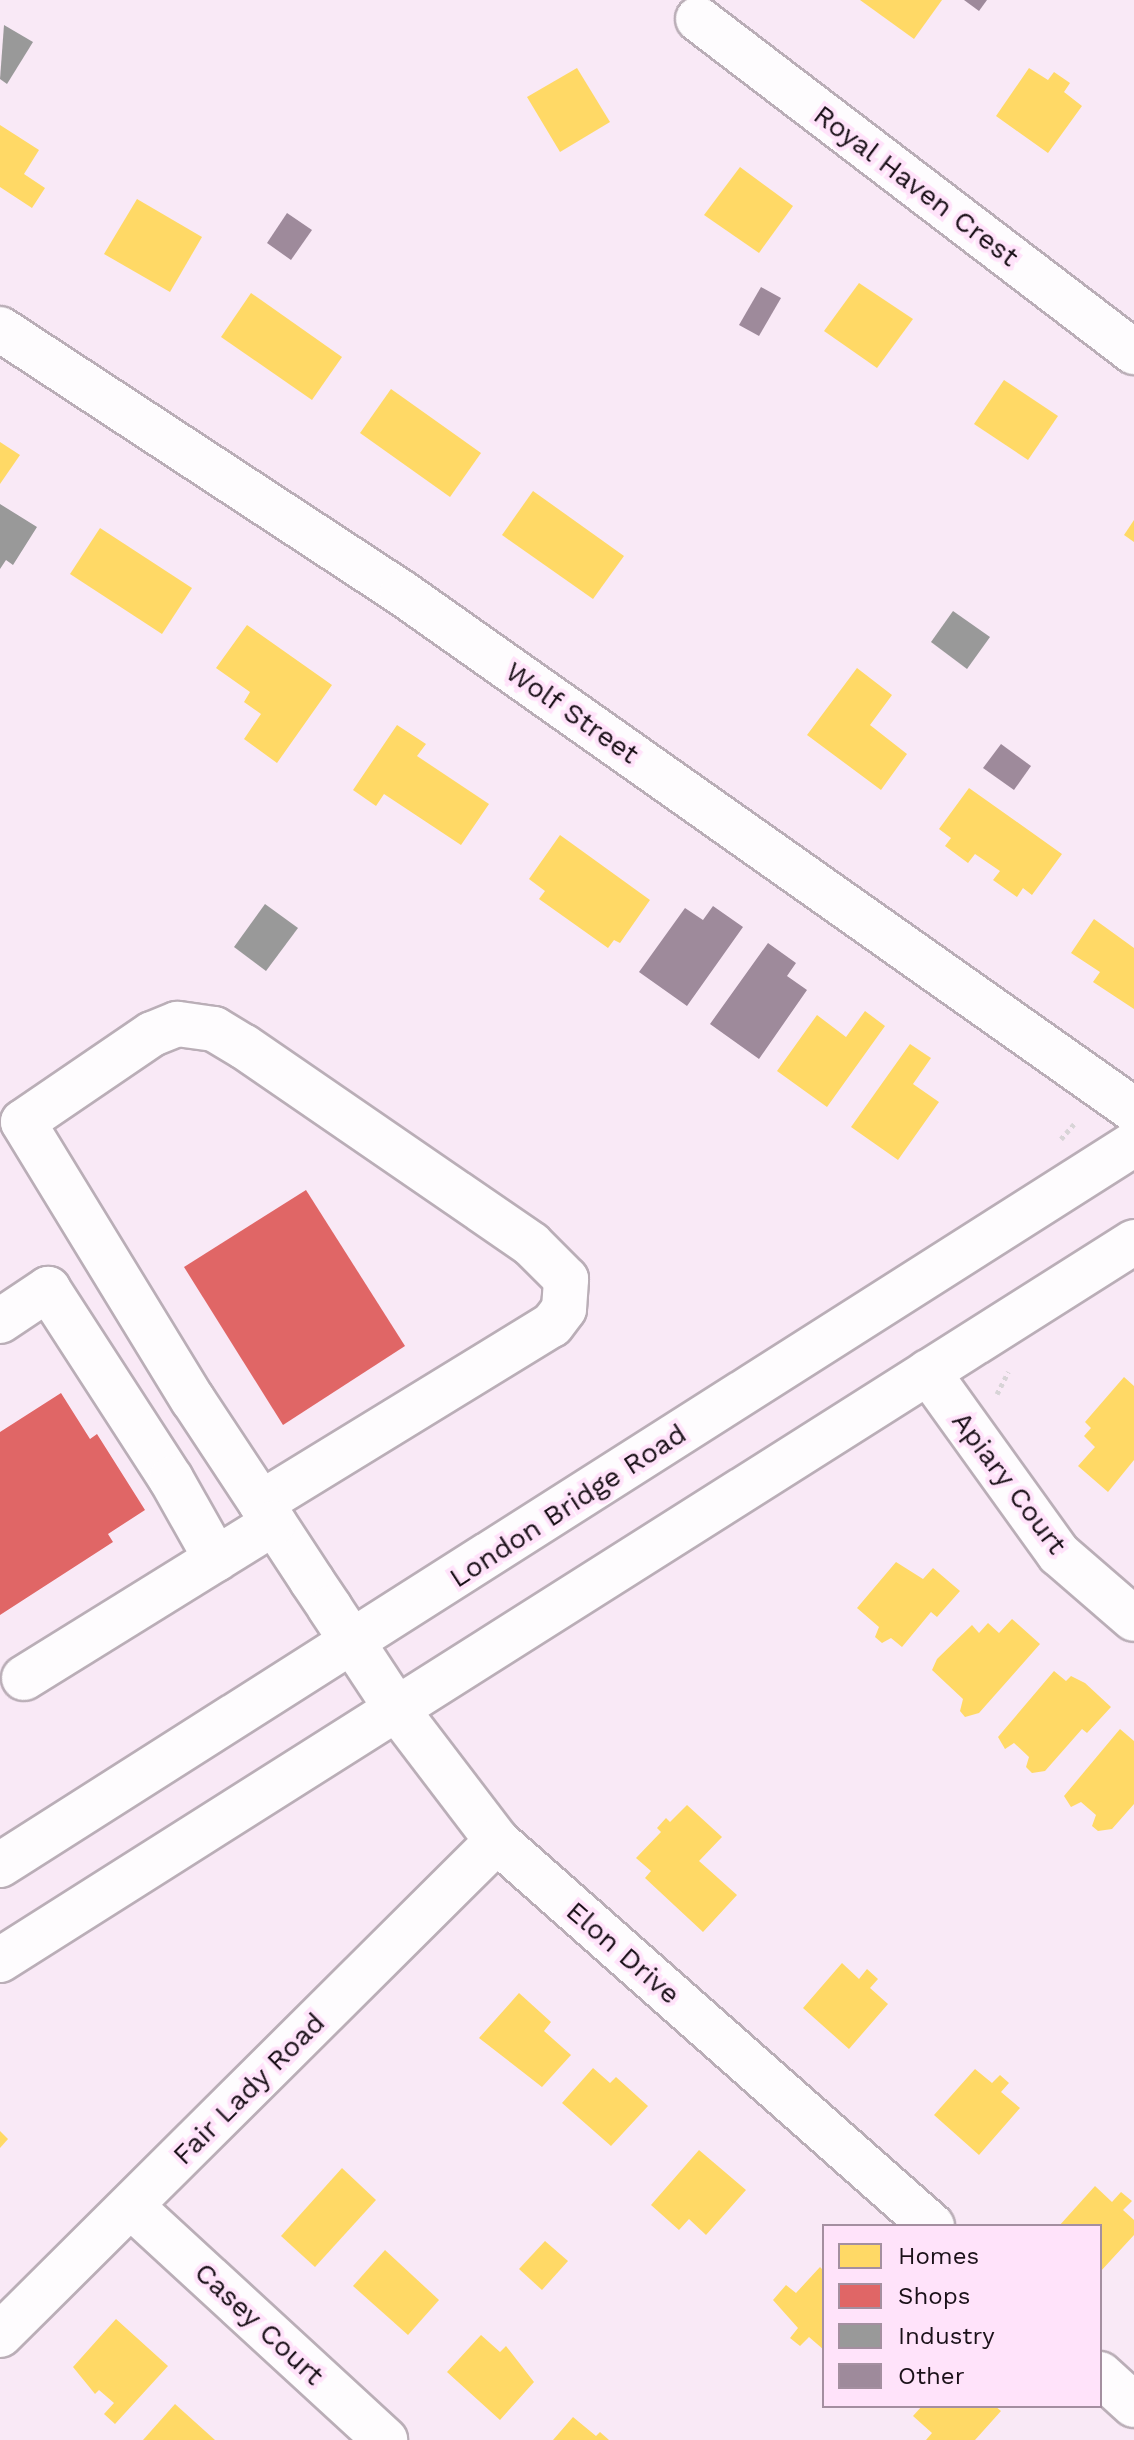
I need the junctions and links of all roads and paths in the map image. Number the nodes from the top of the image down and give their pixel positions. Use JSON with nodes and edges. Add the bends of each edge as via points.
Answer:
{"nodes":[{"id":1,"x":698,"y":19,"type":"dead end"},
{"id":2,"x":0,"y":329,"type":"edge"},
{"id":3,"x":1134,"y":352,"type":"edge"},
{"id":4,"x":1134,"y":1110,"type":"edge"},
{"id":5,"x":1134,"y":1144,"type":"edge"},
{"id":6,"x":1134,"y":1242,"type":"edge"},
{"id":7,"x":0,"y":1321,"type":"edge"},
{"id":8,"x":1010,"y":1369,"type":"dead end"},
{"id":9,"x":928,"y":1372,"type":"junction"},
{"id":10,"x":1001,"y":1401,"type":"dead end"},
{"id":11,"x":267,"y":1513,"type":"junction"},
{"id":12,"x":216,"y":1559,"type":"junction"},
{"id":13,"x":1134,"y":1619,"type":"edge"},
{"id":14,"x":354,"y":1643,"type":"junction"},
{"id":15,"x":24,"y":1678,"type":"dead end"},
{"id":16,"x":398,"y":1711,"type":"junction"},
{"id":17,"x":497,"y":1841,"type":"junction"},
{"id":18,"x":0,"y":1865,"type":"edge"},
{"id":19,"x":0,"y":1960,"type":"edge"},
{"id":20,"x":132,"y":2207,"type":"junction"},
{"id":21,"x":930,"y":2224,"type":"edge"},
{"id":22,"x":0,"y":2335,"type":"edge"},
{"id":23,"x":1102,"y":2376,"type":"edge"},
{"id":24,"x":1134,"y":2405,"type":"edge"},
{"id":25,"x":385,"y":2440,"type":"edge"}],
"edges":[{"from":1,"to":3,"type":"street","name":"Royal Haven Crest"},
{"from":2,"to":4,"type":"street","name":"Wolf Street","via":[[402,593]]},
{"from":5,"to":14,"type":"street","name":"London Bridge Road"},
{"from":6,"to":9,"type":"street"},
{"from":7,"to":12,"type":"street","via":[[48,1289],[171,1479]]},
{"from":8,"to":10,"type":"path","via":[[995,1391]]},
{"from":9,"to":13,"type":"street","name":"Apiary Court","via":[[1059,1554]]},
{"from":9,"to":16,"type":"street"},
{"from":11,"to":11,"type":"street","via":[[23,1122],[152,1034],[177,1024],[214,1029],[244,1047],[531,1244],[566,1279],[564,1309],[552,1325]]},
{"from":11,"to":12,"type":"street"},
{"from":11,"to":14,"type":"street","name":"Elon Drive"},
{"from":12,"to":15,"type":"street"},
{"from":14,"to":16,"type":"street","name":"Elon Drive"},
{"from":14,"to":18,"type":"street","name":"London Bridge Road"},
{"from":16,"to":17,"type":"street","name":"Elon Drive"},
{"from":16,"to":19,"type":"street"},
{"from":17,"to":20,"type":"street","name":"Fair Lady Road"},
{"from":17,"to":21,"type":"street","name":"Elon Drive"},
{"from":20,"to":22,"type":"street","name":"Fair Lady Road"},
{"from":20,"to":25,"type":"street","name":"Casey Court"},
{"from":23,"to":24,"type":"street"}]}
